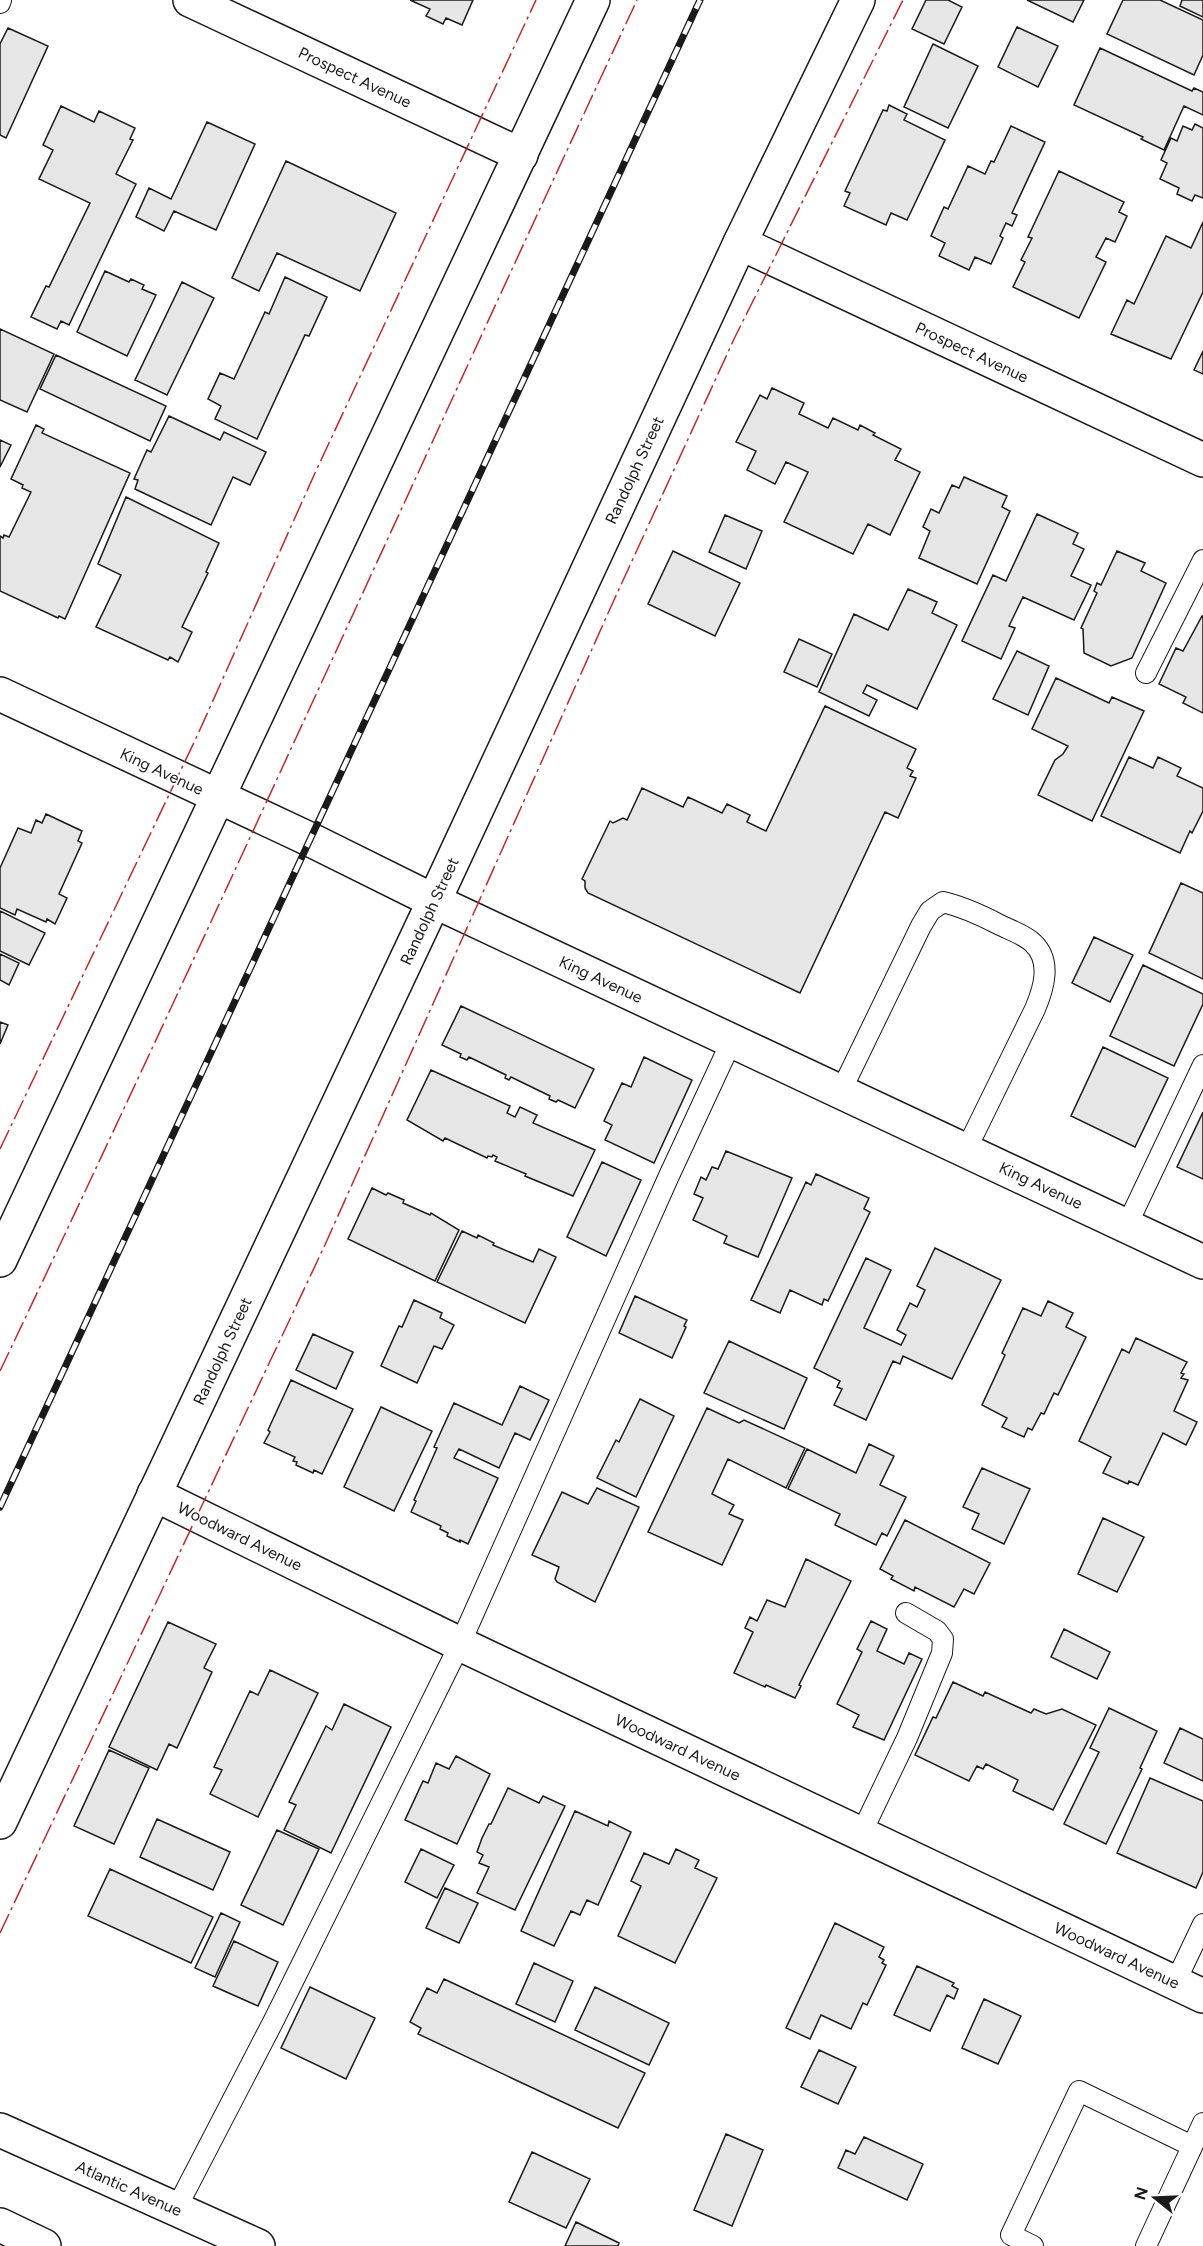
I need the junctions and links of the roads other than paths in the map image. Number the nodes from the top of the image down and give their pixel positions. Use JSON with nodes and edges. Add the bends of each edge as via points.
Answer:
{"nodes":[{"id":1,"x":190,"y":0,"type":"edge"},
{"id":2,"x":593,"y":0,"type":"edge"},
{"id":3,"x":858,"y":0,"type":"edge"},
{"id":4,"x":521,"y":155,"type":"junction"},
{"id":5,"x":740,"y":243,"type":"junction"},
{"id":6,"x":1203,"y":460,"type":"edge"},
{"id":7,"x":1203,"y":560,"type":"edge"},
{"id":8,"x":1146,"y":673,"type":"dead end"},
{"id":9,"x":0,"y":694,"type":"edge"},
{"id":10,"x":217,"y":796,"type":"junction"},
{"id":11,"x":434,"y":901,"type":"junction"},
{"id":12,"x":732,"y":1040,"type":"junction"},
{"id":13,"x":1203,"y":1065,"type":"edge"},
{"id":14,"x":841,"y":1091,"type":"junction"},
{"id":15,"x":966,"y":1150,"type":"junction"},
{"id":16,"x":1127,"y":1225,"type":"junction"},
{"id":17,"x":0,"y":1260,"type":"edge"},
{"id":18,"x":1203,"y":1262,"type":"edge"},
{"id":19,"x":154,"y":1494,"type":"junction"},
{"id":20,"x":906,"y":1613,"type":"dead end"},
{"id":21,"x":460,"y":1644,"type":"junction"},
{"id":22,"x":0,"y":1822,"type":"edge"},
{"id":23,"x":861,"y":1834,"type":"junction"},
{"id":24,"x":1203,"y":1924,"type":"edge"},
{"id":25,"x":1189,"y":1989,"type":"edge"},
{"id":26,"x":1203,"y":2123,"type":"edge"},
{"id":27,"x":0,"y":2130,"type":"edge"},
{"id":28,"x":1192,"y":2146,"type":"junction"},
{"id":29,"x":176,"y":2209,"type":"junction"},
{"id":30,"x":0,"y":2225,"type":"edge"},
{"id":31,"x":44,"y":2246,"type":"edge"},
{"id":32,"x":258,"y":2246,"type":"edge"},
{"id":33,"x":1033,"y":2246,"type":"edge"},
{"id":34,"x":1146,"y":2246,"type":"edge"}],
"edges":[{"from":1,"to":4,"type":"street","name":"Prospect Avenue"},
{"from":2,"to":4,"type":"street"},
{"from":3,"to":5,"type":"street","name":"Randolph Street"},
{"from":4,"to":10,"type":"street"},
{"from":5,"to":6,"type":"street","name":"Prospect Avenue"},
{"from":5,"to":11,"type":"street","name":"Randolph Street"},
{"from":7,"to":8,"type":"lane"},
{"from":9,"to":10,"type":"street","name":"King Avenue"},
{"from":10,"to":11,"type":"street","name":"King Avenue"},
{"from":10,"to":17,"type":"street"},
{"from":11,"to":12,"type":"street","name":"King Avenue"},
{"from":11,"to":19,"type":"street","name":"Randolph Street"},
{"from":12,"to":14,"type":"street","name":"King Avenue"},
{"from":12,"to":21,"type":"lane"},
{"from":13,"to":16,"type":"lane"},
{"from":14,"to":15,"type":"street","name":"King Avenue"},
{"from":14,"to":15,"type":"lane","via":[[930,911],[943,902],[964,906],[1032,942],[1042,956],[1045,971],[1044,988],[1035,1009]]},
{"from":15,"to":16,"type":"street","name":"King Avenue"},
{"from":16,"to":18,"type":"street","name":"King Avenue"},
{"from":19,"to":21,"type":"street","name":"Woodward Avenue"},
{"from":19,"to":22,"type":"street","name":"Randolph Street"},
{"from":20,"to":23,"type":"lane","via":[[937,1631],[943,1640],[942,1653]]},
{"from":21,"to":23,"type":"street","name":"Woodward Avenue"},
{"from":21,"to":29,"type":"lane"},
{"from":23,"to":25,"type":"street","name":"Woodward Avenue"},
{"from":24,"to":25,"type":"lane"},
{"from":26,"to":28,"type":"lane"},
{"from":27,"to":29,"type":"street","name":"Atlantic Avenue"},
{"from":28,"to":33,"type":"lane","via":[[1079,2091],[1011,2235]]},
{"from":28,"to":34,"type":"lane"},
{"from":29,"to":32,"type":"street","name":"Atlantic Avenue"},
{"from":30,"to":31,"type":"street"}]}
